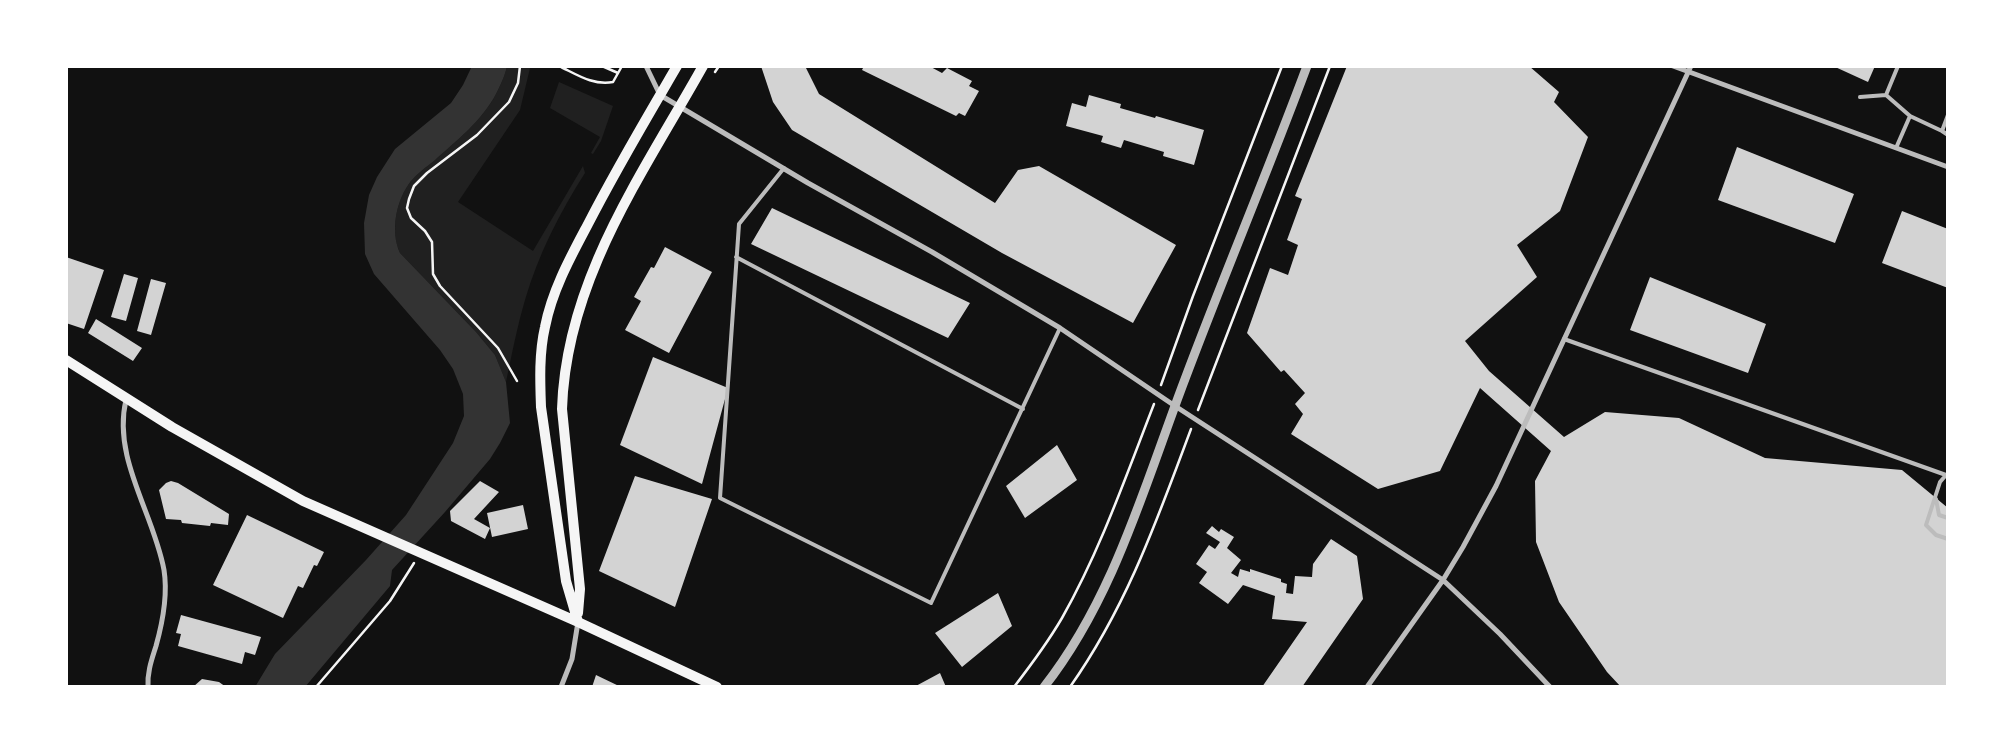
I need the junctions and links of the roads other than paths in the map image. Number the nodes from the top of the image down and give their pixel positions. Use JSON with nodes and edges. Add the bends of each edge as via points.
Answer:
{"nodes":[{"id":1,"x":646,"y":66,"type":"edge"},
{"id":2,"x":677,"y":66,"type":"edge"},
{"id":3,"x":703,"y":66,"type":"edge"},
{"id":4,"x":1306,"y":66,"type":"edge"},
{"id":5,"x":1673,"y":66,"type":"edge"},
{"id":6,"x":1898,"y":66,"type":"edge"},
{"id":7,"x":1690,"y":69,"type":"edge"},
{"id":8,"x":660,"y":95,"type":"junction"},
{"id":9,"x":1886,"y":95,"type":"junction"},
{"id":10,"x":1860,"y":97,"type":"dead end"},
{"id":11,"x":680,"y":106,"type":"junction"},
{"id":12,"x":1948,"y":115,"type":"edge"},
{"id":13,"x":1910,"y":116,"type":"junction"},
{"id":14,"x":1942,"y":131,"type":"junction"},
{"id":15,"x":1948,"y":135,"type":"edge"},
{"id":16,"x":1896,"y":148,"type":"junction"},
{"id":17,"x":1948,"y":167,"type":"edge"},
{"id":18,"x":784,"y":168,"type":"junction"},
{"id":19,"x":736,"y":257,"type":"junction"},
{"id":20,"x":1060,"y":328,"type":"junction"},
{"id":21,"x":1564,"y":339,"type":"junction"},
{"id":22,"x":66,"y":360,"type":"edge"},
{"id":23,"x":126,"y":400,"type":"junction"},
{"id":24,"x":1175,"y":406,"type":"junction"},
{"id":25,"x":1023,"y":409,"type":"junction"},
{"id":26,"x":1947,"y":476,"type":"edge"},
{"id":27,"x":1936,"y":499,"type":"junction"},
{"id":28,"x":1948,"y":518,"type":"edge"},
{"id":29,"x":1948,"y":539,"type":"edge"},
{"id":30,"x":1443,"y":580,"type":"junction"},
{"id":31,"x":578,"y":622,"type":"junction"},
{"id":32,"x":148,"y":687,"type":"edge"},
{"id":33,"x":561,"y":687,"type":"edge"},
{"id":34,"x":717,"y":687,"type":"edge"},
{"id":35,"x":1044,"y":687,"type":"edge"},
{"id":36,"x":1367,"y":687,"type":"edge"},
{"id":37,"x":1550,"y":687,"type":"edge"}],
"edges":[{"from":1,"to":8,"type":"street"},
{"from":2,"to":8,"type":"main road"},
{"from":3,"to":11,"type":"main road"},
{"from":4,"to":24,"type":"street"},
{"from":5,"to":7,"type":"street"},
{"from":6,"to":9,"type":"lane"},
{"from":7,"to":16,"type":"street"},
{"from":7,"to":21,"type":"street"},
{"from":8,"to":11,"type":"street"},
{"from":8,"to":31,"type":"main road","via":[[569,259],[544,328],[541,407],[566,581]]},
{"from":9,"to":10,"type":"lane"},
{"from":9,"to":13,"type":"lane"},
{"from":11,"to":18,"type":"street"},
{"from":11,"to":31,"type":"main road","via":[[596,259],[568,347],[562,409],[580,589]]},
{"from":12,"to":14,"type":"lane"},
{"from":13,"to":14,"type":"lane"},
{"from":13,"to":16,"type":"lane"},
{"from":14,"to":15,"type":"lane"},
{"from":16,"to":17,"type":"street"},
{"from":18,"to":19,"type":"lane","via":[[739,224]]},
{"from":18,"to":20,"type":"street"},
{"from":19,"to":25,"type":"lane"},
{"from":19,"to":25,"type":"lane","via":[[720,498],[931,604]]},
{"from":20,"to":24,"type":"street"},
{"from":20,"to":25,"type":"lane"},
{"from":21,"to":26,"type":"lane"},
{"from":21,"to":30,"type":"street","via":[[1496,486]]},
{"from":22,"to":23,"type":"main road"},
{"from":23,"to":31,"type":"main road","via":[[303,501]]},
{"from":23,"to":32,"type":"street","via":[[122,418],[124,442],[159,552],[166,586]]},
{"from":24,"to":30,"type":"street"},
{"from":24,"to":35,"type":"street","via":[[1112,570],[1089,618]]},
{"from":26,"to":27,"type":"lane","via":[[1940,482]]},
{"from":27,"to":28,"type":"lane","via":[[1939,515]]},
{"from":27,"to":29,"type":"lane","via":[[1926,525],[1936,535]]},
{"from":30,"to":36,"type":"street"},
{"from":30,"to":37,"type":"street"},
{"from":31,"to":33,"type":"street","via":[[572,659]]},
{"from":31,"to":34,"type":"main road"}]}
